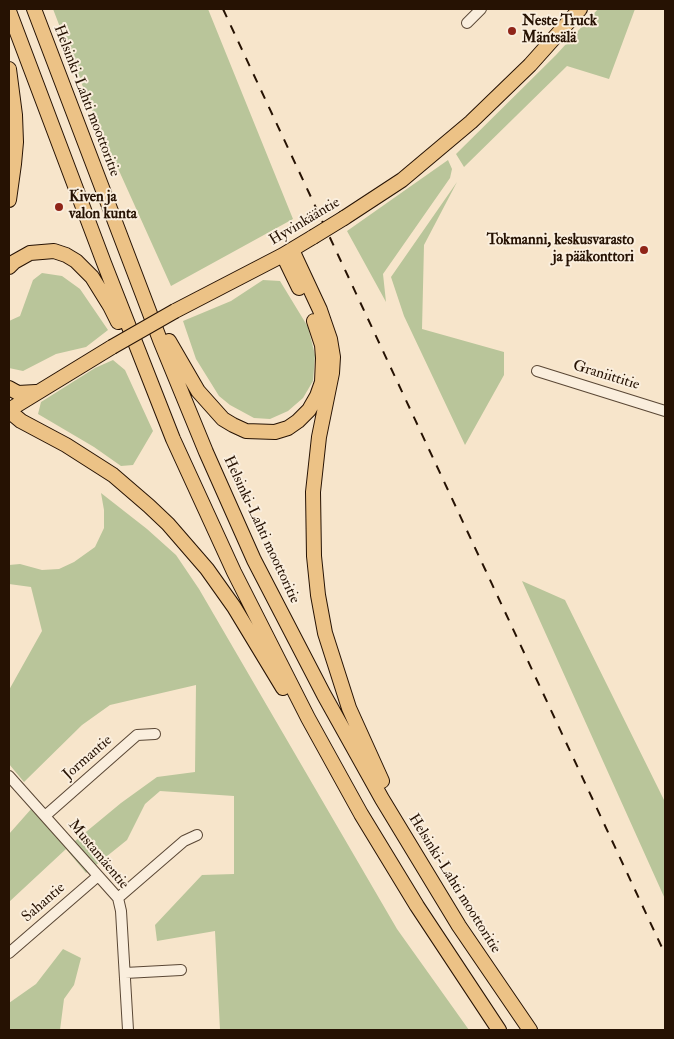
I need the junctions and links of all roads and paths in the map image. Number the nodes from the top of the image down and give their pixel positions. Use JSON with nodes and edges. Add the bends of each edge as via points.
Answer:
{"nodes":[{"id":1,"x":34,"y":9,"type":"edge"},
{"id":2,"x":481,"y":9,"type":"edge"},
{"id":3,"x":580,"y":9,"type":"edge"},
{"id":4,"x":9,"y":11,"type":"edge"},
{"id":5,"x":467,"y":23,"type":"dead end"},
{"id":6,"x":9,"y":69,"type":"edge"},
{"id":7,"x":9,"y":200,"type":"edge"},
{"id":8,"x":108,"y":205,"type":"junction"},
{"id":9,"x":288,"y":252,"type":"junction"},
{"id":10,"x":9,"y":267,"type":"edge"},
{"id":11,"x":537,"y":371,"type":"dead end"},
{"id":12,"x":9,"y":388,"type":"edge"},
{"id":13,"x":37,"y":392,"type":"junction"},
{"id":14,"x":9,"y":411,"type":"edge"},
{"id":15,"x":665,"y":411,"type":"edge"},
{"id":16,"x":9,"y":425,"type":"edge"},
{"id":17,"x":37,"y":430,"type":"junction"},
{"id":18,"x":173,"y":439,"type":"junction"},
{"id":19,"x":155,"y":734,"type":"dead end"},
{"id":20,"x":9,"y":776,"type":"edge"},
{"id":21,"x":361,"y":814,"type":"junction"},
{"id":22,"x":45,"y":816,"type":"junction"},
{"id":23,"x":197,"y":835,"type":"dead end"},
{"id":24,"x":420,"y":863,"type":"junction"},
{"id":25,"x":98,"y":876,"type":"junction"},
{"id":26,"x":118,"y":898,"type":"junction"},
{"id":27,"x":9,"y":953,"type":"edge"},
{"id":28,"x":181,"y":970,"type":"dead end"},
{"id":29,"x":124,"y":973,"type":"junction"},
{"id":30,"x":128,"y":1030,"type":"edge"},
{"id":31,"x":499,"y":1030,"type":"edge"},
{"id":32,"x":530,"y":1030,"type":"edge"}],
"edges":[{"from":1,"to":8,"type":"highway","name":"Helsinki-Lahti moottoritie"},
{"from":2,"to":5,"type":"street"},
{"from":3,"to":9,"type":"highway","name":"Hyvinkääntie","bridge":true,"via":[[530,65],[402,180]]},
{"from":4,"to":18,"type":"highway"},
{"from":6,"to":7,"type":"highway","via":[[16,142]]},
{"from":8,"to":9,"type":"highway","via":[[188,377],[223,419],[246,431],[275,432],[288,428],[309,410],[322,382],[322,345]]},
{"from":8,"to":24,"type":"highway","name":"Helsinki-Lahti moottoritie","via":[[188,409],[254,560],[324,695]]},
{"from":9,"to":13,"type":"highway","name":"Hyvinkääntie","bridge":true,"via":[[174,311]]},
{"from":9,"to":24,"type":"highway","via":[[320,310],[333,357],[313,492],[314,556],[325,633],[349,708],[379,776],[413,838]]},
{"from":10,"to":18,"type":"highway","via":[[22,257],[54,251],[84,268],[110,306]]},
{"from":11,"to":15,"type":"street","name":"Graniittitie"},
{"from":12,"to":13,"type":"highway","via":[[18,393]]},
{"from":13,"to":14,"type":"highway","name":"Hyvinkääntie"},
{"from":14,"to":17,"type":"highway"},
{"from":16,"to":17,"type":"highway"},
{"from":17,"to":21,"type":"highway","via":[[112,475],[149,506],[207,569],[234,607]]},
{"from":18,"to":21,"type":"highway","via":[[238,581]]},
{"from":19,"to":22,"type":"street","name":"Jormantie","via":[[137,735]]},
{"from":20,"to":22,"type":"street","name":"Mustamäentie"},
{"from":21,"to":31,"type":"highway","via":[[422,915]]},
{"from":22,"to":25,"type":"street","name":"Mustamäentie"},
{"from":23,"to":26,"type":"street","via":[[184,841]]},
{"from":24,"to":32,"type":"highway","name":"Helsinki-Lahti moottoritie"},
{"from":25,"to":26,"type":"street","name":"Mustamäentie"},
{"from":25,"to":27,"type":"street","name":"Sahantie"},
{"from":26,"to":29,"type":"street","name":"Mustamäentie"},
{"from":28,"to":29,"type":"street"},
{"from":29,"to":30,"type":"street","name":"Mustamäentie"}]}
